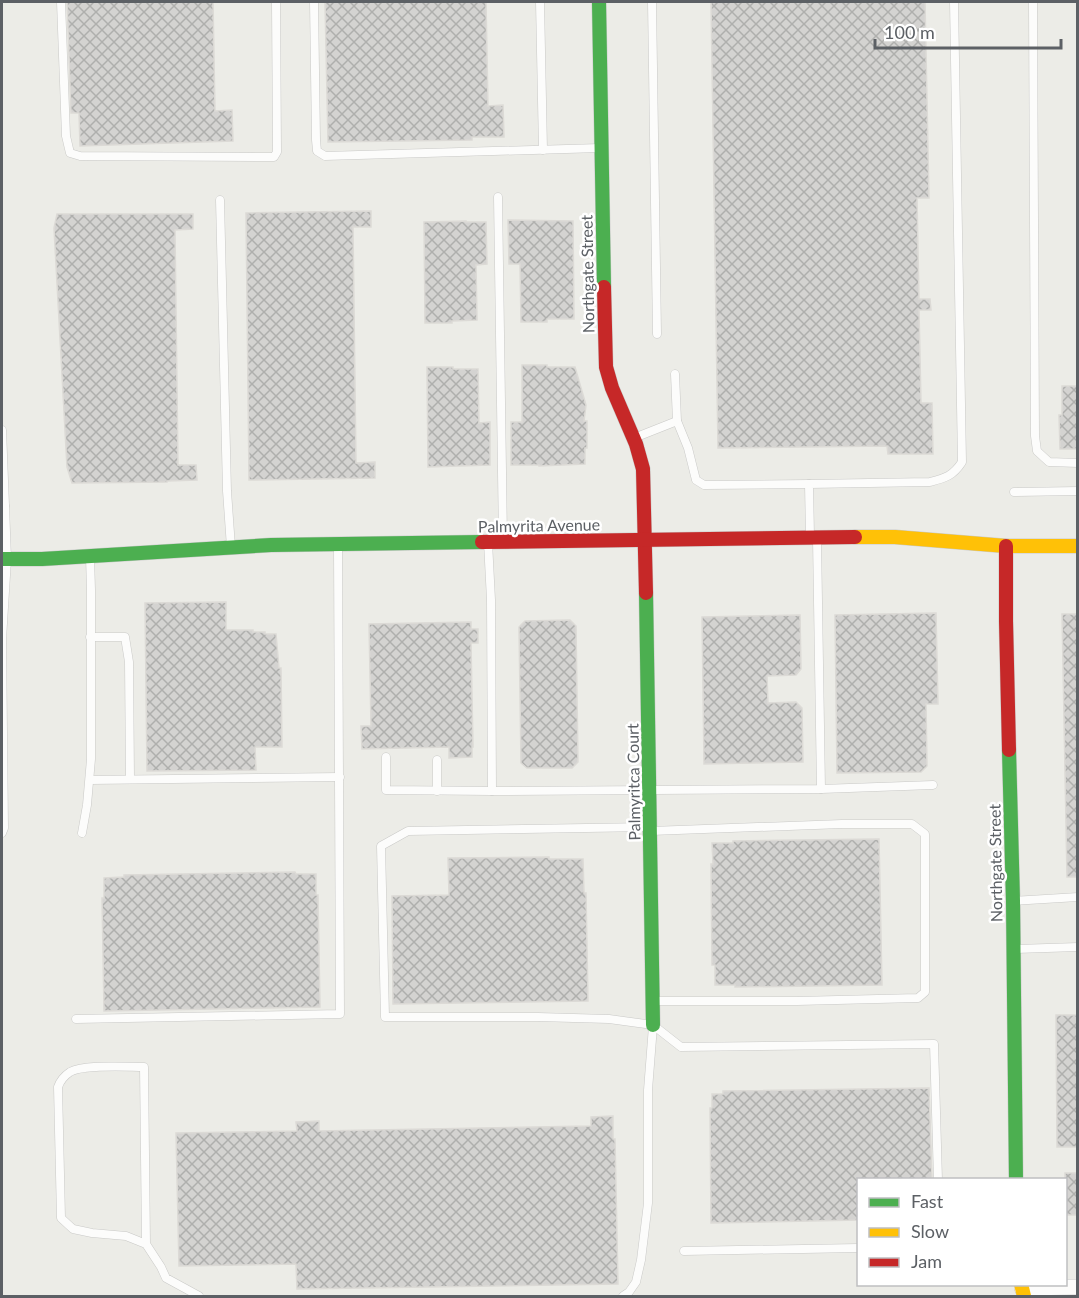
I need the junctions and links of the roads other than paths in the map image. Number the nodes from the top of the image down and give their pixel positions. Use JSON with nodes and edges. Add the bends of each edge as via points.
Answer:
{"nodes":[{"id":1,"x":61,"y":2,"type":"edge"},
{"id":2,"x":276,"y":2,"type":"edge"},
{"id":3,"x":314,"y":2,"type":"edge"},
{"id":4,"x":540,"y":2,"type":"edge"},
{"id":5,"x":599,"y":2,"type":"edge"},
{"id":6,"x":652,"y":2,"type":"edge"},
{"id":7,"x":954,"y":2,"type":"edge"},
{"id":8,"x":1033,"y":2,"type":"edge"},
{"id":9,"x":602,"y":148,"type":"junction"},
{"id":10,"x":543,"y":150,"type":"junction"},
{"id":11,"x":498,"y":197,"type":"dead end"},
{"id":12,"x":220,"y":200,"type":"dead end"},
{"id":13,"x":657,"y":334,"type":"dead end"},
{"id":14,"x":675,"y":374,"type":"dead end"},
{"id":15,"x":677,"y":421,"type":"junction"},
{"id":16,"x":2,"y":430,"type":"edge"},
{"id":17,"x":634,"y":438,"type":"junction"},
{"id":18,"x":1077,"y":463,"type":"edge"},
{"id":19,"x":809,"y":484,"type":"junction"},
{"id":20,"x":1077,"y":491,"type":"edge"},
{"id":21,"x":1014,"y":492,"type":"dead end"},
{"id":22,"x":3,"y":506,"type":"edge"},
{"id":23,"x":814,"y":537,"type":"junction"},
{"id":24,"x":645,"y":540,"type":"junction"},
{"id":25,"x":488,"y":542,"type":"junction"},
{"id":26,"x":504,"y":542,"type":"junction"},
{"id":27,"x":338,"y":544,"type":"junction"},
{"id":28,"x":1006,"y":546,"type":"junction"},
{"id":29,"x":1077,"y":546,"type":"edge"},
{"id":30,"x":231,"y":548,"type":"junction"},
{"id":31,"x":90,"y":556,"type":"junction"},
{"id":32,"x":4,"y":559,"type":"edge"},
{"id":33,"x":90,"y":637,"type":"junction"},
{"id":34,"x":386,"y":757,"type":"dead end"},
{"id":35,"x":437,"y":760,"type":"dead end"},
{"id":36,"x":340,"y":777,"type":"junction"},
{"id":37,"x":130,"y":779,"type":"junction"},
{"id":38,"x":90,"y":780,"type":"junction"},
{"id":39,"x":933,"y":785,"type":"dead end"},
{"id":40,"x":821,"y":789,"type":"junction"},
{"id":41,"x":437,"y":790,"type":"junction"},
{"id":42,"x":649,"y":790,"type":"junction"},
{"id":43,"x":492,"y":791,"type":"junction"},
{"id":44,"x":650,"y":829,"type":"junction"},
{"id":45,"x":2,"y":833,"type":"edge"},
{"id":46,"x":82,"y":833,"type":"dead end"},
{"id":47,"x":1077,"y":897,"type":"edge"},
{"id":48,"x":1013,"y":901,"type":"junction"},
{"id":49,"x":1077,"y":947,"type":"edge"},
{"id":50,"x":1013,"y":949,"type":"junction"},
{"id":51,"x":653,"y":1001,"type":"junction"},
{"id":52,"x":76,"y":1019,"type":"dead end"},
{"id":53,"x":653,"y":1024,"type":"junction"},
{"id":54,"x":938,"y":1178,"type":"edge"},
{"id":55,"x":1016,"y":1178,"type":"edge"},
{"id":56,"x":146,"y":1244,"type":"junction"},
{"id":57,"x":857,"y":1248,"type":"edge"},
{"id":58,"x":684,"y":1251,"type":"dead end"},
{"id":59,"x":1077,"y":1287,"type":"edge"},
{"id":60,"x":1023,"y":1290,"type":"edge"},
{"id":61,"x":199,"y":1296,"type":"edge"},
{"id":62,"x":623,"y":1296,"type":"edge"}],
"edges":[{"from":1,"to":2,"type":"lane","via":[[70,153],[274,157]]},
{"from":3,"to":10,"type":"lane","via":[[317,151],[325,156]]},
{"from":4,"to":10,"type":"lane"},
{"from":5,"to":9,"type":"street","name":"Northgate Street"},
{"from":6,"to":13,"type":"lane"},
{"from":7,"to":19,"type":"lane","via":[[962,462],[948,477],[930,482]]},
{"from":8,"to":18,"type":"lane","via":[[1036,452],[1048,462]]},
{"from":9,"to":10,"type":"lane"},
{"from":9,"to":17,"type":"street","name":"Northgate Street","via":[[606,367]]},
{"from":11,"to":26,"type":"lane"},
{"from":12,"to":30,"type":"lane"},
{"from":14,"to":15,"type":"lane"},
{"from":15,"to":17,"type":"lane"},
{"from":15,"to":19,"type":"lane","via":[[696,480],[704,485]]},
{"from":16,"to":22,"type":"lane"},
{"from":17,"to":24,"type":"street","name":"Northgate Street","via":[[643,469]]},
{"from":19,"to":23,"type":"lane"},
{"from":20,"to":21,"type":"lane"},
{"from":22,"to":32,"type":"lane"},
{"from":23,"to":24,"type":"street","name":"Palmyrita Avenue"},
{"from":23,"to":28,"type":"street","name":"Palmyrita Avenue","via":[[895,537]]},
{"from":23,"to":40,"type":"lane"},
{"from":24,"to":26,"type":"street","name":"Palmyrita Avenue"},
{"from":24,"to":42,"type":"street","name":"Palmyritca Court"},
{"from":25,"to":26,"type":"street","name":"Palmyrita Avenue"},
{"from":25,"to":27,"type":"street","name":"Palmyrita Avenue"},
{"from":25,"to":43,"type":"lane"},
{"from":27,"to":30,"type":"street","name":"Palmyrita Avenue"},
{"from":27,"to":36,"type":"lane"},
{"from":28,"to":29,"type":"street","name":"Palmyrita Avenue"},
{"from":28,"to":48,"type":"street","name":"Northgate Street"},
{"from":30,"to":31,"type":"street","name":"Palmyrita Avenue"},
{"from":31,"to":32,"type":"street","name":"Palmyrita Avenue"},
{"from":31,"to":33,"type":"lane"},
{"from":32,"to":45,"type":"lane"},
{"from":33,"to":37,"type":"lane","via":[[125,637],[129,662]]},
{"from":33,"to":38,"type":"lane"},
{"from":34,"to":41,"type":"lane","via":[[386,790]]},
{"from":35,"to":41,"type":"lane"},
{"from":36,"to":37,"type":"lane"},
{"from":36,"to":52,"type":"lane","via":[[340,1014]]},
{"from":37,"to":38,"type":"lane"},
{"from":38,"to":46,"type":"lane"},
{"from":39,"to":40,"type":"lane"},
{"from":40,"to":42,"type":"lane"},
{"from":41,"to":43,"type":"lane"},
{"from":42,"to":43,"type":"lane"},
{"from":42,"to":44,"type":"street","name":"Palmyritca Court"},
{"from":44,"to":51,"type":"street","name":"Palmyritca Court"},
{"from":44,"to":51,"type":"lane","via":[[912,824],[925,834],[926,992],[918,998]]},
{"from":44,"to":53,"type":"lane","via":[[408,831],[381,846],[385,1017],[550,1017]]},
{"from":47,"to":48,"type":"lane"},
{"from":48,"to":50,"type":"street","name":"Northgate Street"},
{"from":49,"to":50,"type":"lane"},
{"from":50,"to":55,"type":"street","name":"Northgate Street"},
{"from":51,"to":53,"type":"street","name":"Palmyritca Court"},
{"from":53,"to":54,"type":"lane","via":[[681,1047],[934,1044]]},
{"from":53,"to":62,"type":"lane","via":[[648,1090],[648,1203],[636,1282]]},
{"from":56,"to":56,"type":"lane","via":[[144,1067],[72,1071],[58,1087],[61,1218],[73,1229],[126,1236]]},
{"from":56,"to":61,"type":"lane","via":[[166,1278]]},
{"from":57,"to":58,"type":"lane"},
{"from":59,"to":60,"type":"street"}]}
